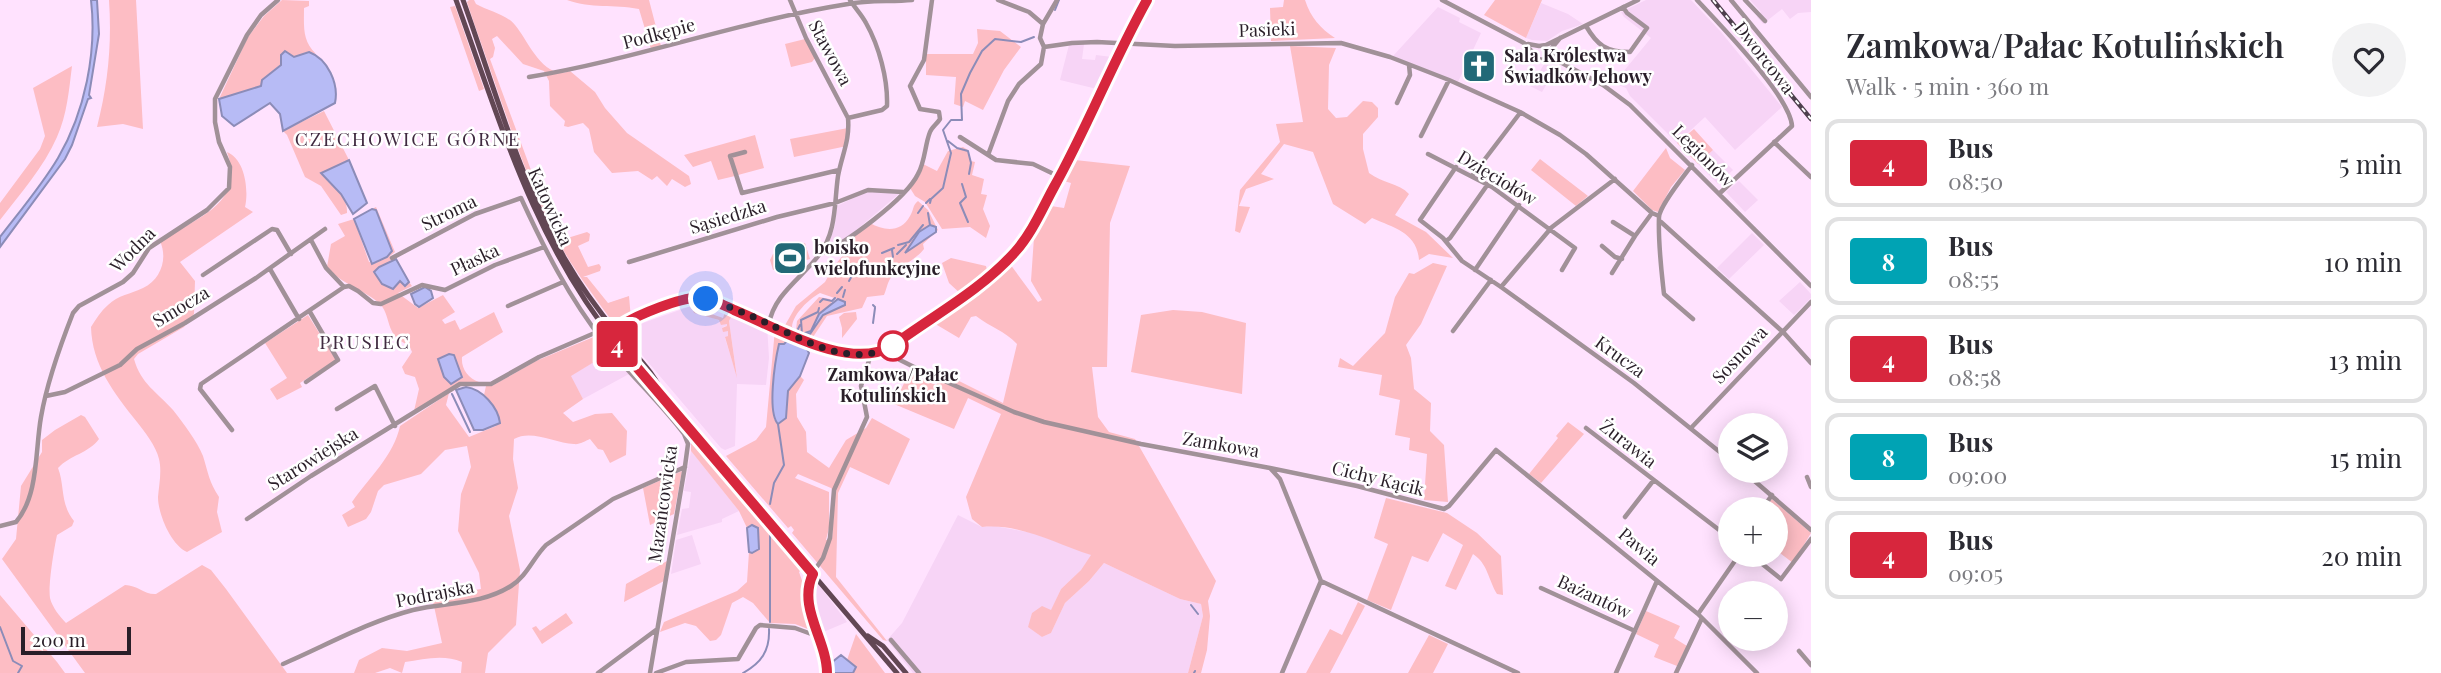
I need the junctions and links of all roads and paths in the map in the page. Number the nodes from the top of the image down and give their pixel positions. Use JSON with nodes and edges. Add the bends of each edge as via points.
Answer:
{"nodes":[{"id":1,"x":278,"y":0,"type":"edge"},
{"id":2,"x":456,"y":0,"type":"edge"},
{"id":3,"x":463,"y":0,"type":"edge"},
{"id":4,"x":790,"y":0,"type":"edge"},
{"id":5,"x":912,"y":0,"type":"edge"},
{"id":6,"x":932,"y":0,"type":"edge"},
{"id":7,"x":998,"y":0,"type":"edge"},
{"id":8,"x":1057,"y":0,"type":"edge"},
{"id":9,"x":1147,"y":0,"type":"edge"},
{"id":10,"x":1442,"y":0,"type":"edge"},
{"id":11,"x":1638,"y":0,"type":"edge"},
{"id":12,"x":1697,"y":0,"type":"edge"},
{"id":13,"x":1731,"y":0,"type":"edge"},
{"id":14,"x":1745,"y":0,"type":"edge"},
{"id":15,"x":851,"y":1,"type":"edge"},
{"id":16,"x":1623,"y":7,"type":"junction"},
{"id":17,"x":794,"y":13,"type":"junction"},
{"id":18,"x":1765,"y":21,"type":"dead end"},
{"id":19,"x":1043,"y":24,"type":"junction"},
{"id":20,"x":1586,"y":26,"type":"junction"},
{"id":21,"x":1560,"y":37,"type":"junction"},
{"id":22,"x":1123,"y":43,"type":"junction"},
{"id":23,"x":1524,"y":43,"type":"junction"},
{"id":24,"x":1546,"y":45,"type":"junction"},
{"id":25,"x":1539,"y":46,"type":"junction"},
{"id":26,"x":1044,"y":47,"type":"junction"},
{"id":27,"x":1536,"y":53,"type":"junction"},
{"id":28,"x":1551,"y":53,"type":"junction"},
{"id":29,"x":1409,"y":65,"type":"junction"},
{"id":30,"x":529,"y":77,"type":"dead end"},
{"id":31,"x":1449,"y":80,"type":"junction"},
{"id":32,"x":1811,"y":97,"type":"edge"},
{"id":33,"x":1397,"y":103,"type":"dead end"},
{"id":34,"x":1520,"y":112,"type":"junction"},
{"id":35,"x":848,"y":118,"type":"junction"},
{"id":36,"x":1420,"y":136,"type":"dead end"},
{"id":37,"x":960,"y":137,"type":"dead end"},
{"id":38,"x":1774,"y":142,"type":"junction"},
{"id":39,"x":745,"y":152,"type":"dead end"},
{"id":40,"x":1428,"y":154,"type":"dead end"},
{"id":41,"x":988,"y":155,"type":"junction"},
{"id":42,"x":1692,"y":165,"type":"junction"},
{"id":43,"x":1456,"y":167,"type":"junction"},
{"id":44,"x":839,"y":170,"type":"junction"},
{"id":45,"x":1472,"y":176,"type":"junction"},
{"id":46,"x":1060,"y":177,"type":"junction"},
{"id":47,"x":1811,"y":177,"type":"edge"},
{"id":48,"x":1615,"y":179,"type":"junction"},
{"id":49,"x":1488,"y":184,"type":"junction"},
{"id":50,"x":903,"y":192,"type":"junction"},
{"id":51,"x":1720,"y":193,"type":"junction"},
{"id":52,"x":835,"y":203,"type":"junction"},
{"id":53,"x":1519,"y":205,"type":"junction"},
{"id":54,"x":1652,"y":213,"type":"junction"},
{"id":55,"x":1660,"y":219,"type":"junction"},
{"id":56,"x":1614,"y":222,"type":"dead end"},
{"id":57,"x":1550,"y":228,"type":"junction"},
{"id":58,"x":325,"y":229,"type":"dead end"},
{"id":59,"x":1635,"y":236,"type":"junction"},
{"id":60,"x":311,"y":240,"type":"junction"},
{"id":61,"x":1446,"y":241,"type":"junction"},
{"id":62,"x":1602,"y":246,"type":"dead end"},
{"id":63,"x":544,"y":247,"type":"junction"},
{"id":64,"x":292,"y":254,"type":"junction"},
{"id":65,"x":819,"y":255,"type":"junction"},
{"id":66,"x":392,"y":258,"type":"dead end"},
{"id":67,"x":1622,"y":259,"type":"junction"},
{"id":68,"x":629,"y":262,"type":"dead end"},
{"id":69,"x":270,"y":269,"type":"junction"},
{"id":70,"x":1475,"y":270,"type":"junction"},
{"id":71,"x":1562,"y":270,"type":"dead end"},
{"id":72,"x":1612,"y":273,"type":"dead end"},
{"id":73,"x":203,"y":275,"type":"dead end"},
{"id":74,"x":1490,"y":280,"type":"junction"},
{"id":75,"x":563,"y":282,"type":"junction"},
{"id":76,"x":1811,"y":286,"type":"edge"},
{"id":77,"x":344,"y":287,"type":"junction"},
{"id":78,"x":1501,"y":287,"type":"junction"},
{"id":79,"x":1811,"y":302,"type":"edge"},
{"id":80,"x":508,"y":306,"type":"dead end"},
{"id":81,"x":310,"y":312,"type":"junction"},
{"id":82,"x":299,"y":319,"type":"junction"},
{"id":83,"x":637,"y":319,"type":"junction"},
{"id":84,"x":1693,"y":319,"type":"dead end"},
{"id":85,"x":769,"y":324,"type":"junction"},
{"id":86,"x":628,"y":326,"type":"junction"},
{"id":87,"x":1453,"y":331,"type":"dead end"},
{"id":88,"x":1782,"y":331,"type":"junction"},
{"id":89,"x":597,"y":332,"type":"junction"},
{"id":90,"x":613,"y":334,"type":"junction"},
{"id":91,"x":604,"y":342,"type":"junction"},
{"id":92,"x":630,"y":348,"type":"junction"},
{"id":93,"x":888,"y":349,"type":"junction"},
{"id":94,"x":871,"y":354,"type":"junction"},
{"id":95,"x":1809,"y":356,"type":"edge"},
{"id":96,"x":1811,"y":363,"type":"edge"},
{"id":97,"x":306,"y":382,"type":"dead end"},
{"id":98,"x":46,"y":396,"type":"junction"},
{"id":99,"x":665,"y":401,"type":"junction"},
{"id":100,"x":337,"y":408,"type":"dead end"},
{"id":101,"x":395,"y":426,"type":"junction"},
{"id":102,"x":1586,"y":428,"type":"dead end"},
{"id":103,"x":1691,"y":428,"type":"junction"},
{"id":104,"x":232,"y":430,"type":"dead end"},
{"id":105,"x":1496,"y":450,"type":"joint"},
{"id":106,"x":1718,"y":450,"type":"edge"},
{"id":107,"x":685,"y":466,"type":"junction"},
{"id":108,"x":1270,"y":468,"type":"junction"},
{"id":109,"x":1807,"y":478,"type":"dead end"},
{"id":110,"x":1653,"y":481,"type":"junction"},
{"id":111,"x":1758,"y":483,"type":"edge"},
{"id":112,"x":1811,"y":486,"type":"edge"},
{"id":113,"x":1772,"y":495,"type":"joint"},
{"id":114,"x":1625,"y":517,"type":"dead end"},
{"id":115,"x":247,"y":519,"type":"dead end"},
{"id":116,"x":0,"y":526,"type":"edge"},
{"id":117,"x":1718,"y":529,"type":"edge"},
{"id":118,"x":1811,"y":530,"type":"edge"},
{"id":119,"x":1811,"y":539,"type":"edge"},
{"id":120,"x":1731,"y":567,"type":"edge"},
{"id":121,"x":1766,"y":567,"type":"edge"},
{"id":122,"x":815,"y":571,"type":"junction"},
{"id":123,"x":1658,"y":581,"type":"junction"},
{"id":124,"x":1321,"y":582,"type":"junction"},
{"id":125,"x":1541,"y":588,"type":"dead end"},
{"id":126,"x":1700,"y":616,"type":"junction"},
{"id":127,"x":657,"y":629,"type":"junction"},
{"id":128,"x":1635,"y":631,"type":"junction"},
{"id":129,"x":862,"y":632,"type":"junction"},
{"id":130,"x":818,"y":634,"type":"junction"},
{"id":131,"x":891,"y":640,"type":"dead end"},
{"id":132,"x":1799,"y":651,"type":"dead end"},
{"id":133,"x":283,"y":664,"type":"dead end"},
{"id":134,"x":1811,"y":664,"type":"edge"},
{"id":135,"x":598,"y":673,"type":"edge"},
{"id":136,"x":650,"y":673,"type":"edge"},
{"id":137,"x":656,"y":673,"type":"edge"},
{"id":138,"x":827,"y":673,"type":"edge"},
{"id":139,"x":897,"y":673,"type":"edge"},
{"id":140,"x":906,"y":673,"type":"edge"},
{"id":141,"x":919,"y":673,"type":"edge"},
{"id":142,"x":1282,"y":673,"type":"edge"},
{"id":143,"x":1518,"y":673,"type":"edge"},
{"id":144,"x":1616,"y":673,"type":"edge"},
{"id":145,"x":1676,"y":673,"type":"edge"},
{"id":146,"x":1757,"y":673,"type":"edge"}],
"edges":[{"from":1,"to":98,"type":"street","name":"Wodna","via":[[247,35],[215,99],[219,142],[230,167],[229,188],[207,209],[149,248],[123,282],[79,306],[66,329]]},
{"from":2,"to":90,"type":"main road","name":"Katowicka","via":[[540,225],[573,284]]},
{"from":3,"to":90,"type":"main road","name":"Katowicka","via":[[545,220]]},
{"from":4,"to":17,"type":"street","name":"Stawowa"},
{"from":5,"to":15,"type":"street","name":"Podkępie"},
{"from":6,"to":50,"type":"street","via":[[924,60],[910,82],[920,110],[939,112],[940,119],[930,132],[920,171]]},
{"from":7,"to":19,"type":"street","via":[[1029,12]]},
{"from":8,"to":19,"type":"street"},
{"from":9,"to":22,"type":"street"},
{"from":10,"to":23,"type":"street"},
{"from":11,"to":16,"type":"street"},
{"from":12,"to":38,"type":"street","name":"Dworcowa","via":[[1788,111],[1792,126]]},
{"from":13,"to":32,"type":"street"},
{"from":14,"to":18,"type":"street"},
{"from":15,"to":17,"type":"street","name":"Podkępie"},
{"from":15,"to":35,"type":"street","via":[[876,45],[887,106]]},
{"from":16,"to":20,"type":"street"},
{"from":16,"to":20,"type":"street","via":[[1647,28],[1630,52],[1598,44]]},
{"from":17,"to":30,"type":"street","name":"Podkępie"},
{"from":17,"to":35,"type":"street","name":"Stawowa"},
{"from":19,"to":26,"type":"street","via":[[1040,38]]},
{"from":20,"to":21,"type":"street"},
{"from":21,"to":24,"type":"street"},
{"from":21,"to":28,"type":"street"},
{"from":22,"to":26,"type":"street","name":"Pasieki"},
{"from":22,"to":29,"type":"street","name":"Pasieki","via":[[1334,42]]},
{"from":22,"to":46,"type":"street"},
{"from":23,"to":25,"type":"street"},
{"from":23,"to":27,"type":"street"},
{"from":24,"to":25,"type":"street"},
{"from":24,"to":28,"type":"street","name":"Legionów"},
{"from":25,"to":27,"type":"street"},
{"from":26,"to":41,"type":"street","via":[[1041,64],[1008,101]]},
{"from":27,"to":28,"type":"street","via":[[1542,61]]},
{"from":28,"to":42,"type":"street","name":"Legionów","via":[[1623,99]]},
{"from":29,"to":31,"type":"street","name":"Pasieki"},
{"from":29,"to":33,"type":"street","via":[[1410,75]]},
{"from":31,"to":34,"type":"street","name":"Pasieki"},
{"from":31,"to":36,"type":"street"},
{"from":34,"to":45,"type":"street"},
{"from":34,"to":48,"type":"street","name":"Pasieki","via":[[1569,142]]},
{"from":35,"to":44,"type":"street","via":[[848,144]]},
{"from":37,"to":41,"type":"street"},
{"from":38,"to":47,"type":"street"},
{"from":38,"to":51,"type":"street","name":"Dworcowa"},
{"from":39,"to":44,"type":"street","via":[[730,156],[742,193]]},
{"from":40,"to":43,"type":"street","name":"Dzięciołów"},
{"from":41,"to":46,"type":"street","via":[[1033,164]]},
{"from":42,"to":51,"type":"street","name":"Legionów"},
{"from":42,"to":55,"type":"street","via":[[1674,188]]},
{"from":43,"to":45,"type":"street","name":"Dzięciołów"},
{"from":43,"to":61,"type":"street","name":"Krucza","via":[[1420,220]]},
{"from":44,"to":52,"type":"street"},
{"from":45,"to":49,"type":"street","name":"Dzięciołów"},
{"from":46,"to":93,"type":"street","via":[[1027,237],[1005,262],[967,295]]},
{"from":48,"to":54,"type":"street","name":"Pasieki"},
{"from":48,"to":57,"type":"street"},
{"from":49,"to":53,"type":"street","name":"Dzięciołów"},
{"from":49,"to":61,"type":"street"},
{"from":50,"to":52,"type":"street","name":"Sąsiedzka","via":[[868,190]]},
{"from":50,"to":65,"type":"street","via":[[841,244]]},
{"from":51,"to":76,"type":"street","name":"Legionów"},
{"from":52,"to":65,"type":"street","via":[[833,226]]},
{"from":52,"to":68,"type":"street","name":"Sąsiedzka"},
{"from":53,"to":57,"type":"street","name":"Dzięciołów"},
{"from":53,"to":70,"type":"street"},
{"from":54,"to":55,"type":"street","name":"Pasieki"},
{"from":54,"to":59,"type":"street"},
{"from":55,"to":84,"type":"street","via":[[1657,245],[1664,294]]},
{"from":55,"to":88,"type":"street","name":"Pasieki"},
{"from":56,"to":59,"type":"street"},
{"from":57,"to":71,"type":"street","name":"Dzięciołów","via":[[1575,248]]},
{"from":57,"to":78,"type":"street"},
{"from":58,"to":60,"type":"street","name":"Smocza"},
{"from":59,"to":67,"type":"street"},
{"from":60,"to":64,"type":"street","name":"Smocza"},
{"from":60,"to":77,"type":"street","name":"Płaska","via":[[326,268]]},
{"from":61,"to":70,"type":"street","name":"Krucza"},
{"from":62,"to":67,"type":"street"},
{"from":63,"to":66,"type":"street","name":"Stroma","via":[[521,198],[475,214]]},
{"from":63,"to":75,"type":"street"},
{"from":63,"to":77,"type":"street","name":"Płaska","via":[[445,290],[422,285],[381,304]]},
{"from":64,"to":69,"type":"street","name":"Smocza"},
{"from":64,"to":73,"type":"street","via":[[278,230],[272,229]]},
{"from":65,"to":85,"type":"street","via":[[777,301]]},
{"from":67,"to":72,"type":"street"},
{"from":69,"to":82,"type":"street"},
{"from":69,"to":98,"type":"street","name":"Smocza","via":[[137,349],[115,368]]},
{"from":70,"to":74,"type":"street","name":"Krucza"},
{"from":74,"to":78,"type":"street","name":"Krucza"},
{"from":74,"to":87,"type":"street"},
{"from":75,"to":80,"type":"street"},
{"from":75,"to":89,"type":"street"},
{"from":77,"to":81,"type":"street"},
{"from":78,"to":103,"type":"street","name":"Krucza"},
{"from":79,"to":88,"type":"street","name":"Sosnowa"},
{"from":81,"to":82,"type":"street"},
{"from":81,"to":97,"type":"street","via":[[338,360]]},
{"from":82,"to":104,"type":"street","via":[[201,384],[200,389]]},
{"from":83,"to":85,"type":"street","via":[[699,298]]},
{"from":83,"to":86,"type":"street"},
{"from":83,"to":90,"type":"street"},
{"from":85,"to":94,"type":"street","via":[[828,350]]},
{"from":86,"to":90,"type":"street"},
{"from":86,"to":92,"type":"main road"},
{"from":88,"to":95,"type":"street","name":"Pasieki"},
{"from":88,"to":103,"type":"street","name":"Sosnowa"},
{"from":89,"to":91,"type":"street"},
{"from":89,"to":101,"type":"street","name":"Starowiejska","via":[[491,384],[460,384]]},
{"from":90,"to":91,"type":"street"},
{"from":90,"to":92,"type":"main road","name":"Katowicka"},
{"from":90,"to":99,"type":"main road","name":"Katowicka"},
{"from":91,"to":107,"type":"street","name":"Mazańcowicka","via":[[684,434],[688,444]]},
{"from":92,"to":99,"type":"main road","name":"Katowicka","via":[[659,383]]},
{"from":93,"to":94,"type":"street"},
{"from":93,"to":108,"type":"street","name":"Zamkowa","via":[[912,366],[1044,422]]},
{"from":94,"to":122,"type":"street","via":[[861,386],[867,417],[834,491],[830,538]]},
{"from":95,"to":96,"type":"street","name":"Pasieki"},
{"from":98,"to":116,"type":"street","name":"Wodna","via":[[23,513],[16,522]]},
{"from":99,"to":122,"type":"main road","name":"Katowicka"},
{"from":100,"to":101,"type":"street","name":"Starowiejska","via":[[374,386]]},
{"from":101,"to":115,"type":"street","name":"Starowiejska"},
{"from":102,"to":110,"type":"street","name":"Żurawia"},
{"from":103,"to":106,"type":"street","name":"Krucza"},
{"from":105,"to":108,"type":"street","name":"Cichy Kącik","via":[[1444,509]]},
{"from":105,"to":123,"type":"street","name":"Pawia"},
{"from":107,"to":127,"type":"street","name":"Mazańcowicka"},
{"from":107,"to":133,"type":"street","name":"Podrajska","via":[[613,499],[556,537],[537,553],[523,576],[502,591],[484,599],[393,616]]},
{"from":108,"to":124,"type":"street","name":"Zamkowa","via":[[1280,480]]},
{"from":109,"to":112,"type":"street"},
{"from":110,"to":114,"type":"street","name":"Żurawia"},
{"from":110,"to":117,"type":"street","name":"Żurawia"},
{"from":111,"to":113,"type":"street"},
{"from":113,"to":118,"type":"street"},
{"from":119,"to":121,"type":"street","via":[[1781,579]]},
{"from":120,"to":126,"type":"street"},
{"from":122,"to":129,"type":"main road","name":"Katowicka"},
{"from":122,"to":130,"type":"street","via":[[808,597]]},
{"from":123,"to":126,"type":"street","name":"Pawia"},
{"from":123,"to":128,"type":"street"},
{"from":124,"to":142,"type":"street"},
{"from":124,"to":143,"type":"street"},
{"from":125,"to":128,"type":"street","name":"Bażantów"},
{"from":126,"to":145,"type":"street"},
{"from":126,"to":146,"type":"street","name":"Pawia"},
{"from":127,"to":135,"type":"street"},
{"from":127,"to":136,"type":"street","name":"Mazańcowicka"},
{"from":128,"to":144,"type":"street"},
{"from":129,"to":139,"type":"main road","name":"Katowicka"},
{"from":129,"to":140,"type":"main road","name":"Katowicka","via":[[883,646]]},
{"from":130,"to":137,"type":"street","via":[[760,625],[738,659],[686,662]]},
{"from":130,"to":138,"type":"street"},
{"from":131,"to":141,"type":"street"},
{"from":132,"to":134,"type":"street"}]}
